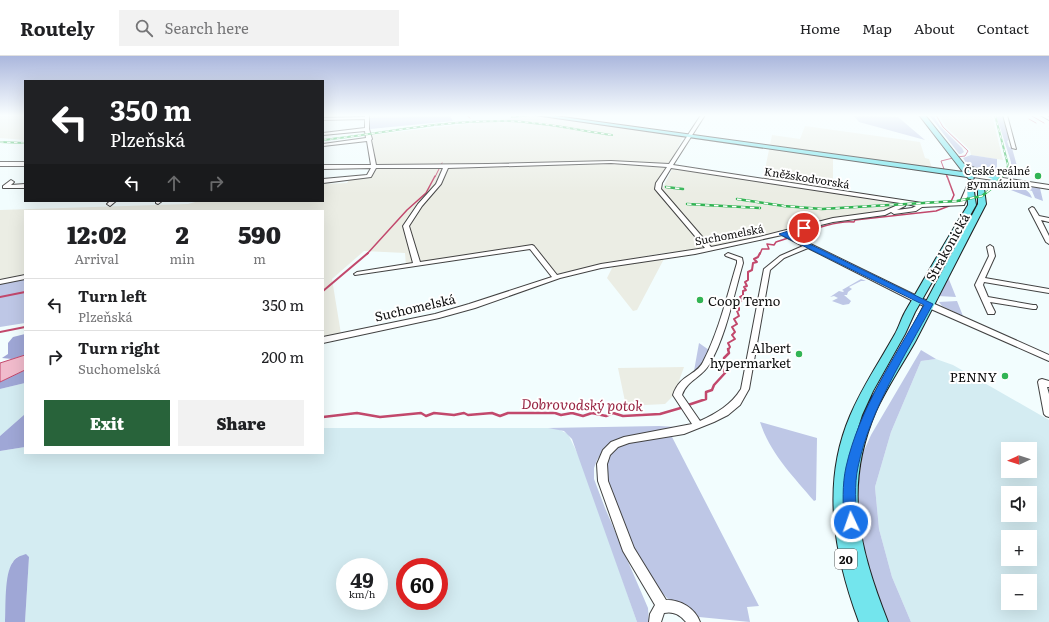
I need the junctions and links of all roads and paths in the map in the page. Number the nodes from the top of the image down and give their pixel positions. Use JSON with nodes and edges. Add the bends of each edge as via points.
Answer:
{"nodes":[{"id":1,"x":351,"y":141,"type":"edge"},
{"id":2,"x":370,"y":141,"type":"edge"},
{"id":3,"x":685,"y":141,"type":"edge"},
{"id":4,"x":727,"y":141,"type":"edge"},
{"id":5,"x":942,"y":141,"type":"edge"},
{"id":6,"x":1012,"y":141,"type":"edge"},
{"id":7,"x":324,"y":145,"type":"edge"},
{"id":8,"x":1014,"y":148,"type":"dead end"},
{"id":9,"x":24,"y":163,"type":"edge"},
{"id":10,"x":959,"y":163,"type":"junction"},
{"id":11,"x":0,"y":164,"type":"edge"},
{"id":12,"x":442,"y":166,"type":"junction"},
{"id":13,"x":324,"y":167,"type":"edge"},
{"id":14,"x":374,"y":167,"type":"junction"},
{"id":15,"x":669,"y":167,"type":"junction"},
{"id":16,"x":949,"y":172,"type":"junction"},
{"id":17,"x":999,"y":179,"type":"junction"},
{"id":18,"x":970,"y":180,"type":"junction"},
{"id":19,"x":324,"y":181,"type":"edge"},
{"id":20,"x":12,"y":182,"type":"dead end"},
{"id":21,"x":1008,"y":182,"type":"junction"},
{"id":22,"x":24,"y":186,"type":"edge"},
{"id":23,"x":1049,"y":186,"type":"edge"},
{"id":24,"x":981,"y":188,"type":"junction"},
{"id":25,"x":891,"y":201,"type":"junction"},
{"id":26,"x":903,"y":203,"type":"junction"},
{"id":27,"x":922,"y":205,"type":"junction"},
{"id":28,"x":952,"y":205,"type":"junction"},
{"id":29,"x":896,"y":209,"type":"junction"},
{"id":30,"x":1032,"y":209,"type":"dead end"},
{"id":31,"x":885,"y":212,"type":"junction"},
{"id":32,"x":965,"y":216,"type":"junction"},
{"id":33,"x":1037,"y":217,"type":"junction"},
{"id":34,"x":1049,"y":220,"type":"edge"},
{"id":35,"x":785,"y":235,"type":"junction"},
{"id":36,"x":1049,"y":242,"type":"edge"},
{"id":37,"x":808,"y":246,"type":"junction"},
{"id":38,"x":990,"y":247,"type":"dead end"},
{"id":39,"x":709,"y":249,"type":"junction"},
{"id":40,"x":728,"y":255,"type":"dead end"},
{"id":41,"x":417,"y":264,"type":"junction"},
{"id":42,"x":357,"y":274,"type":"dead end"},
{"id":43,"x":24,"y":278,"type":"edge"},
{"id":44,"x":556,"y":278,"type":"junction"},
{"id":45,"x":982,"y":280,"type":"junction"},
{"id":46,"x":0,"y":282,"type":"edge"},
{"id":47,"x":1049,"y":291,"type":"edge"},
{"id":48,"x":986,"y":299,"type":"junction"},
{"id":49,"x":918,"y":300,"type":"junction"},
{"id":50,"x":929,"y":304,"type":"junction"},
{"id":51,"x":1033,"y":307,"type":"dead end"},
{"id":52,"x":991,"y":312,"type":"dead end"},
{"id":53,"x":324,"y":340,"type":"edge"},
{"id":54,"x":1049,"y":358,"type":"edge"},
{"id":55,"x":1049,"y":384,"type":"edge"},
{"id":56,"x":1049,"y":414,"type":"edge"},
{"id":57,"x":698,"y":425,"type":"junction"},
{"id":58,"x":663,"y":607,"type":"junction"},
{"id":59,"x":655,"y":622,"type":"edge"},
{"id":60,"x":694,"y":622,"type":"edge"},
{"id":61,"x":867,"y":622,"type":"edge"},
{"id":62,"x":880,"y":622,"type":"edge"}],
"edges":[{"from":1,"to":7,"type":"street"},
{"from":2,"to":14,"type":"street"},
{"from":3,"to":15,"type":"street"},
{"from":4,"to":16,"type":"main road"},
{"from":5,"to":10,"type":"main road"},
{"from":6,"to":8,"type":"street"},
{"from":9,"to":11,"type":"street"},
{"from":10,"to":16,"type":"main road"},
{"from":10,"to":17,"type":"main road"},
{"from":10,"to":18,"type":"main road"},
{"from":12,"to":14,"type":"street","name":"Kněžskodvorská"},
{"from":12,"to":15,"type":"street","name":"Kněžskodvorská","via":[[611,162],[658,164]]},
{"from":12,"to":41,"type":"street","via":[[438,184],[406,226]]},
{"from":13,"to":14,"type":"street","name":"Kněžskodvorská"},
{"from":14,"to":19,"type":"street","via":[[369,176]]},
{"from":15,"to":25,"type":"street","name":"Kněžskodvorská"},
{"from":15,"to":39,"type":"street","via":[[659,183],[660,192]]},
{"from":16,"to":18,"type":"main road"},
{"from":16,"to":18,"type":"main road"},
{"from":17,"to":18,"type":"street"},
{"from":17,"to":23,"type":"street"},
{"from":18,"to":21,"type":"street"},
{"from":18,"to":24,"type":"main road"},
{"from":18,"to":28,"type":"street","via":[[964,202]]},
{"from":18,"to":32,"type":"main road","name":"Strakonická","number":"20","via":[[972,205]]},
{"from":20,"to":22,"type":"street","via":[[5,187]]},
{"from":21,"to":23,"type":"street"},
{"from":21,"to":24,"type":"main road","via":[[988,182]]},
{"from":24,"to":50,"type":"main road","name":"Strakonická","via":[[982,204]]},
{"from":25,"to":26,"type":"street","name":"Kněžskodvorská"},
{"from":25,"to":29,"type":"street","via":[[897,206]]},
{"from":26,"to":27,"type":"street","name":"Kněžskodvorská"},
{"from":26,"to":29,"type":"street","name":"Suchomelská"},
{"from":27,"to":28,"type":"street","name":"Kněžskodvorská"},
{"from":27,"to":31,"type":"street","via":[[914,210]]},
{"from":28,"to":32,"type":"street","via":[[961,209]]},
{"from":29,"to":31,"type":"street","name":"Suchomelská"},
{"from":30,"to":33,"type":"street"},
{"from":31,"to":35,"type":"street","name":"Suchomelská","via":[[833,220]]},
{"from":32,"to":49,"type":"main road","name":"Strakonická","number":"20"},
{"from":33,"to":34,"type":"street"},
{"from":33,"to":36,"type":"street"},
{"from":35,"to":37,"type":"street"},
{"from":35,"to":39,"type":"street","name":"Suchomelská"},
{"from":37,"to":49,"type":"street"},
{"from":37,"to":57,"type":"street","via":[[782,257],[767,269],[745,389],[734,405]]},
{"from":38,"to":45,"type":"street","via":[[992,256]]},
{"from":39,"to":44,"type":"street","name":"Suchomelská","via":[[601,266]]},
{"from":40,"to":57,"type":"street","via":[[741,261],[706,364],[678,388],[679,400]]},
{"from":41,"to":42,"type":"street"},
{"from":41,"to":44,"type":"street","via":[[532,247]]},
{"from":43,"to":46,"type":"street"},
{"from":44,"to":53,"type":"street","name":"Suchomelská","via":[[436,316]]},
{"from":45,"to":47,"type":"street"},
{"from":45,"to":48,"type":"street","via":[[979,285]]},
{"from":48,"to":51,"type":"street"},
{"from":48,"to":52,"type":"street"},
{"from":49,"to":50,"type":"street"},
{"from":49,"to":61,"type":"main road","name":"Strakonická","number":"20","via":[[860,406],[851,428],[841,468],[838,494],[840,523],[857,598]]},
{"from":50,"to":54,"type":"street"},
{"from":50,"to":62,"type":"main road","name":"Strakonická","number":"20","via":[[870,411],[855,453],[849,494],[851,522],[857,556]]},
{"from":55,"to":56,"type":"street","via":[[1042,382]]},
{"from":57,"to":58,"type":"street","via":[[682,431],[621,441],[606,452],[600,470],[629,551]]},
{"from":58,"to":59,"type":"street","via":[[658,612]]},
{"from":58,"to":60,"type":"street","via":[[678,607],[686,611]]}]}
